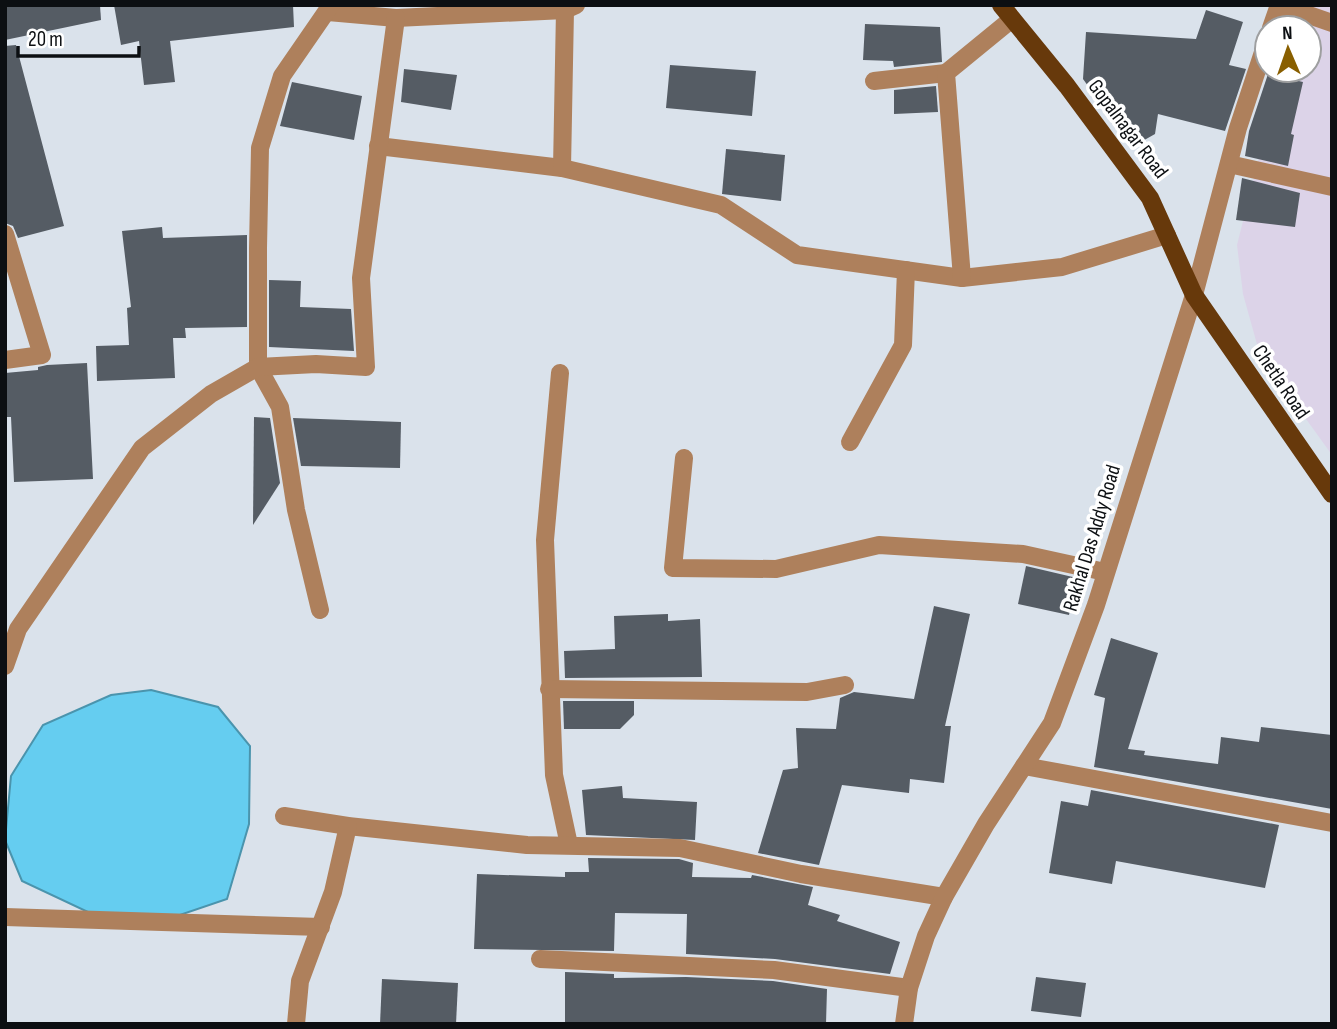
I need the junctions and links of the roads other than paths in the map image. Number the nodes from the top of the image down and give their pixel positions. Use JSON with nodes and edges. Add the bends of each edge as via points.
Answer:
{"nodes":[{"id":1,"x":1279,"y":5,"type":"edge"},
{"id":2,"x":570,"y":7,"type":"edge"},
{"id":3,"x":329,"y":9,"type":"edge"},
{"id":4,"x":1007,"y":12,"type":"edge"},
{"id":5,"x":396,"y":18,"type":"junction"},
{"id":6,"x":1332,"y":23,"type":"edge"},
{"id":7,"x":946,"y":73,"type":"junction"},
{"id":8,"x":874,"y":81,"type":"dead end"},
{"id":9,"x":1253,"y":84,"type":"edge"},
{"id":10,"x":378,"y":146,"type":"junction"},
{"id":11,"x":1228,"y":164,"type":"junction"},
{"id":12,"x":562,"y":169,"type":"junction"},
{"id":13,"x":1332,"y":187,"type":"edge"},
{"id":14,"x":5,"y":234,"type":"edge"},
{"id":15,"x":1167,"y":235,"type":"junction"},
{"id":16,"x":906,"y":270,"type":"junction"},
{"id":17,"x":962,"y":278,"type":"junction"},
{"id":18,"x":1194,"y":295,"type":"junction"},
{"id":19,"x":5,"y":360,"type":"edge"},
{"id":20,"x":258,"y":367,"type":"junction"},
{"id":21,"x":560,"y":373,"type":"dead end"},
{"id":22,"x":850,"y":442,"type":"dead end"},
{"id":23,"x":684,"y":458,"type":"dead end"},
{"id":24,"x":1332,"y":494,"type":"edge"},
{"id":25,"x":1105,"y":572,"type":"junction"},
{"id":26,"x":320,"y":610,"type":"dead end"},
{"id":27,"x":11,"y":630,"type":"edge"},
{"id":28,"x":5,"y":666,"type":"edge"},
{"id":29,"x":845,"y":685,"type":"dead end"},
{"id":30,"x":549,"y":689,"type":"junction"},
{"id":31,"x":1024,"y":766,"type":"junction"},
{"id":32,"x":284,"y":816,"type":"dead end"},
{"id":33,"x":1332,"y":823,"type":"edge"},
{"id":34,"x":348,"y":826,"type":"junction"},
{"id":35,"x":569,"y":845,"type":"junction"},
{"id":36,"x":944,"y":897,"type":"junction"},
{"id":37,"x":5,"y":917,"type":"edge"},
{"id":38,"x":321,"y":927,"type":"junction"},
{"id":39,"x":540,"y":959,"type":"dead end"},
{"id":40,"x":909,"y":988,"type":"junction"},
{"id":41,"x":296,"y":1024,"type":"edge"},
{"id":42,"x":904,"y":1024,"type":"edge"}],
"edges":[{"from":1,"to":6,"type":"street"},
{"from":2,"to":5,"type":"street"},
{"from":2,"to":12,"type":"street"},
{"from":3,"to":5,"type":"street"},
{"from":3,"to":20,"type":"street","via":[[282,76],[261,148]]},
{"from":4,"to":7,"type":"street"},
{"from":4,"to":15,"type":"main road","name":"Gopalnagar Road","via":[[1150,198]]},
{"from":5,"to":10,"type":"street"},
{"from":7,"to":8,"type":"street"},
{"from":7,"to":17,"type":"street"},
{"from":9,"to":11,"type":"street","name":"Rakhal Das Addy Road"},
{"from":10,"to":12,"type":"street"},
{"from":10,"to":20,"type":"street","via":[[361,278],[366,367],[316,363]]},
{"from":11,"to":13,"type":"street"},
{"from":11,"to":18,"type":"street","name":"Rakhal Das Addy Road"},
{"from":12,"to":16,"type":"street","via":[[721,205],[797,254]]},
{"from":14,"to":19,"type":"street","via":[[42,355]]},
{"from":15,"to":17,"type":"street","via":[[1062,267]]},
{"from":15,"to":18,"type":"main road","name":"Gopalnagar Road"},
{"from":16,"to":17,"type":"street"},
{"from":16,"to":22,"type":"street","via":[[903,345]]},
{"from":18,"to":24,"type":"main road","name":"Chetla Road"},
{"from":18,"to":25,"type":"street","name":"Rakhal Das Addy Road"},
{"from":20,"to":26,"type":"street","via":[[280,407],[296,510]]},
{"from":20,"to":27,"type":"street","via":[[211,394],[142,448]]},
{"from":21,"to":30,"type":"street","via":[[545,540]]},
{"from":23,"to":25,"type":"street","via":[[673,568],[776,569],[879,545],[1023,554]]},
{"from":25,"to":31,"type":"street","name":"Rakhal Das Addy Road","via":[[1052,723]]},
{"from":27,"to":28,"type":"street"},
{"from":29,"to":30,"type":"street","via":[[807,692]]},
{"from":30,"to":35,"type":"street","via":[[554,775]]},
{"from":31,"to":33,"type":"street"},
{"from":31,"to":36,"type":"street","name":"Rakhal Das Addy Road"},
{"from":32,"to":34,"type":"street"},
{"from":34,"to":35,"type":"street","via":[[527,845]]},
{"from":34,"to":38,"type":"street"},
{"from":35,"to":36,"type":"street","via":[[680,848]]},
{"from":36,"to":40,"type":"street","name":"Rakhal Das Addy Road"},
{"from":37,"to":38,"type":"street"},
{"from":38,"to":41,"type":"street","via":[[300,981]]},
{"from":39,"to":40,"type":"street","via":[[774,970]]},
{"from":40,"to":42,"type":"street","name":"Rakhal Das Addy Road"}]}
